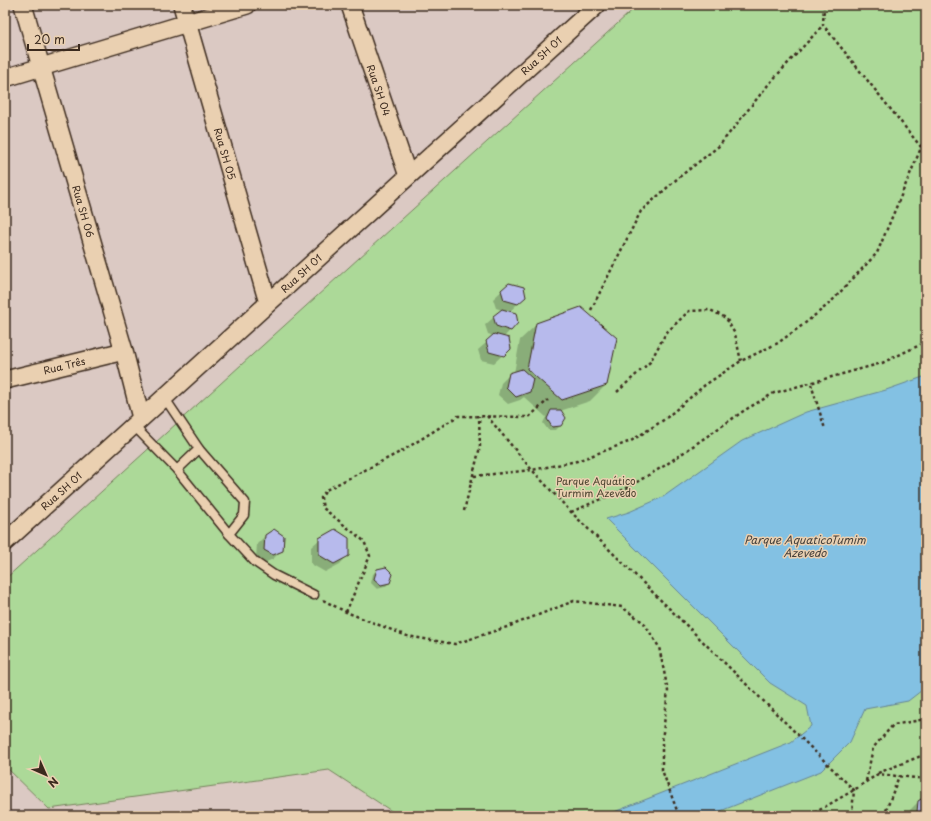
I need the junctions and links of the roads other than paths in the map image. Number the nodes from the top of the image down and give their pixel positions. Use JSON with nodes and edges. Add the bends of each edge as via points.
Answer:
{"nodes":[{"id":1,"x":23,"y":5,"type":"edge"},
{"id":2,"x":182,"y":5,"type":"edge"},
{"id":3,"x":246,"y":5,"type":"edge"},
{"id":4,"x":350,"y":5,"type":"edge"},
{"id":5,"x":597,"y":5,"type":"edge"},
{"id":6,"x":187,"y":23,"type":"junction"},
{"id":7,"x":42,"y":68,"type":"junction"},
{"id":8,"x":5,"y":78,"type":"edge"},
{"id":9,"x":408,"y":176,"type":"junction"},
{"id":10,"x":268,"y":303,"type":"junction"},
{"id":11,"x":124,"y":351,"type":"junction"},
{"id":12,"x":5,"y":380,"type":"edge"},
{"id":13,"x":164,"y":398,"type":"junction"},
{"id":14,"x":137,"y":422,"type":"junction"},
{"id":15,"x":199,"y":449,"type":"junction"},
{"id":16,"x":177,"y":470,"type":"junction"},
{"id":17,"x":229,"y":534,"type":"junction"},
{"id":18,"x":5,"y":541,"type":"edge"},
{"id":19,"x":314,"y":595,"type":"road end"}],
"edges":[{"from":1,"to":7,"type":"street","name":"Rua SH 06"},
{"from":2,"to":6,"type":"street","name":"Rua SH 05"},
{"from":3,"to":6,"type":"street"},
{"from":4,"to":9,"type":"street","name":"Rua SH 04"},
{"from":5,"to":9,"type":"street","name":"Rua SH 01"},
{"from":6,"to":7,"type":"street"},
{"from":6,"to":10,"type":"street","name":"Rua SH 05"},
{"from":7,"to":8,"type":"street"},
{"from":7,"to":11,"type":"street","name":"Rua SH 06"},
{"from":9,"to":10,"type":"street","name":"Rua SH 01"},
{"from":10,"to":13,"type":"street","name":"Rua SH 01"},
{"from":11,"to":12,"type":"street","name":"Rua Três"},
{"from":11,"to":14,"type":"street","name":"Rua SH 06"},
{"from":13,"to":14,"type":"street","name":"Rua SH 01"},
{"from":13,"to":15,"type":"lane"},
{"from":14,"to":16,"type":"lane"},
{"from":14,"to":18,"type":"street","name":"Rua SH 01"},
{"from":15,"to":16,"type":"lane"},
{"from":15,"to":17,"type":"lane","via":[[245,502],[244,515]]},
{"from":16,"to":17,"type":"lane"},
{"from":17,"to":19,"type":"lane","via":[[255,562],[274,575]]}]}
